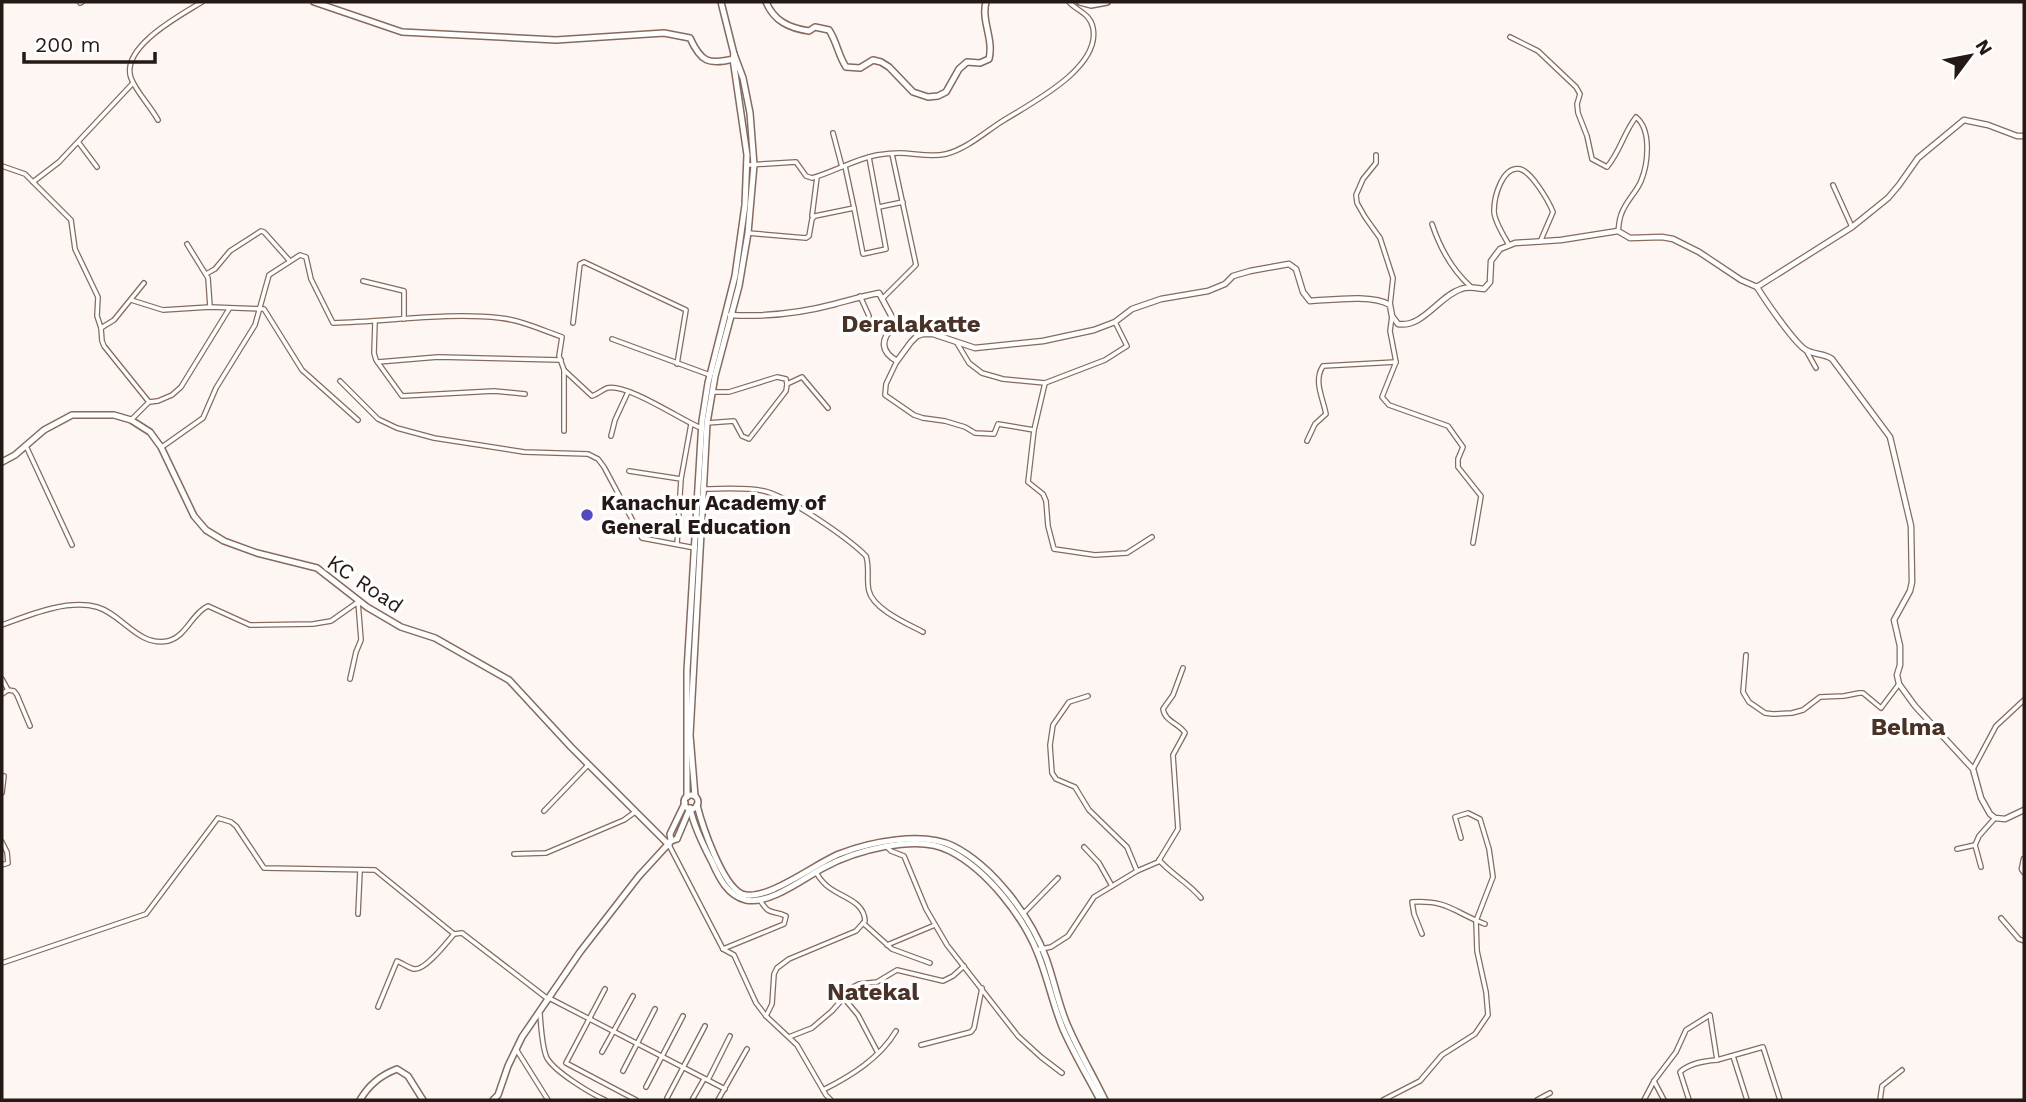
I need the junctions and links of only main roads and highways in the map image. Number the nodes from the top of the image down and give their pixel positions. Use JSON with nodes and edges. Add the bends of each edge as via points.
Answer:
{"nodes":[{"id":1,"x":314,"y":2,"type":"edge"},
{"id":2,"x":721,"y":2,"type":"edge"},
{"id":3,"x":766,"y":2,"type":"edge"},
{"id":4,"x":986,"y":2,"type":"edge"},
{"id":5,"x":1080,"y":2,"type":"edge"},
{"id":6,"x":1107,"y":2,"type":"edge"},
{"id":7,"x":333,"y":5,"type":"edge"},
{"id":8,"x":735,"y":57,"type":"junction"},
{"id":9,"x":751,"y":165,"type":"junction"},
{"id":10,"x":729,"y":314,"type":"junction"},
{"id":11,"x":703,"y":444,"type":"junction"},
{"id":12,"x":2,"y":462,"type":"edge"},
{"id":13,"x":699,"y":533,"type":"junction"},
{"id":14,"x":694,"y":606,"type":"junction"},
{"id":15,"x":695,"y":796,"type":"junction"},
{"id":16,"x":686,"y":800,"type":"junction"},
{"id":17,"x":697,"y":805,"type":"junction"},
{"id":18,"x":690,"y":808,"type":"junction"},
{"id":19,"x":695,"y":826,"type":"junction"},
{"id":20,"x":682,"y":827,"type":"junction"},
{"id":21,"x":670,"y":843,"type":"junction"},
{"id":22,"x":886,"y":845,"type":"junction"},
{"id":23,"x":815,"y":869,"type":"junction"},
{"id":24,"x":1040,"y":950,"type":"junction"},
{"id":25,"x":360,"y":1100,"type":"edge"},
{"id":26,"x":423,"y":1100,"type":"edge"},
{"id":27,"x":493,"y":1100,"type":"edge"},
{"id":28,"x":1100,"y":1100,"type":"edge"},
{"id":29,"x":1105,"y":1100,"type":"edge"}],
"edges":[{"from":1,"to":7,"type":"main road"},
{"from":2,"to":8,"type":"main road"},
{"from":3,"to":4,"type":"main road","via":[[775,18],[788,26],[829,30],[846,67],[881,62],[913,92],[928,97],[946,92],[967,62],[989,59],[991,47],[983,13]]},
{"from":5,"to":6,"type":"main road"},
{"from":7,"to":8,"type":"main road","via":[[402,32],[556,40],[664,33],[690,38],[703,59],[719,62]]},
{"from":8,"to":9,"type":"main road","via":[[750,113]]},
{"from":9,"to":10,"type":"main road"},
{"from":9,"to":10,"type":"main road","via":[[748,233]]},
{"from":10,"to":11,"type":"main road"},
{"from":10,"to":11,"type":"main road","via":[[710,375],[701,428]]},
{"from":11,"to":13,"type":"main road"},
{"from":11,"to":13,"type":"main road"},
{"from":12,"to":21,"type":"main road","name":"KC Road","via":[[72,415],[114,415],[131,420],[162,447],[194,516],[206,530],[257,553],[317,568],[358,602],[509,680],[588,765]]},
{"from":13,"to":14,"type":"main road"},
{"from":13,"to":14,"type":"main road"},
{"from":14,"to":15,"type":"main road","via":[[690,735]]},
{"from":14,"to":16,"type":"main road"},
{"from":15,"to":16,"type":"main road"},
{"from":15,"to":17,"type":"main road"},
{"from":16,"to":18,"type":"main road"},
{"from":16,"to":21,"type":"main road"},
{"from":17,"to":18,"type":"main road"},
{"from":17,"to":23,"type":"main road","via":[[723,871],[743,894],[767,892]]},
{"from":18,"to":19,"type":"main road"},
{"from":18,"to":20,"type":"main road"},
{"from":19,"to":20,"type":"main road"},
{"from":19,"to":23,"type":"main road","via":[[728,890],[745,900],[760,900]]},
{"from":20,"to":21,"type":"main road"},
{"from":21,"to":27,"type":"main road","via":[[608,914],[540,1012],[516,1049]]},
{"from":22,"to":23,"type":"main road"},
{"from":22,"to":24,"type":"main road","via":[[936,845],[964,859],[1007,901]]},
{"from":22,"to":24,"type":"main road","via":[[932,839],[961,850],[1023,914]]},
{"from":24,"to":28,"type":"main road","via":[[1064,1031]]},
{"from":24,"to":29,"type":"main road","via":[[1068,1027]]},
{"from":25,"to":26,"type":"main road","via":[[379,1078],[397,1069],[408,1076]]}]}
